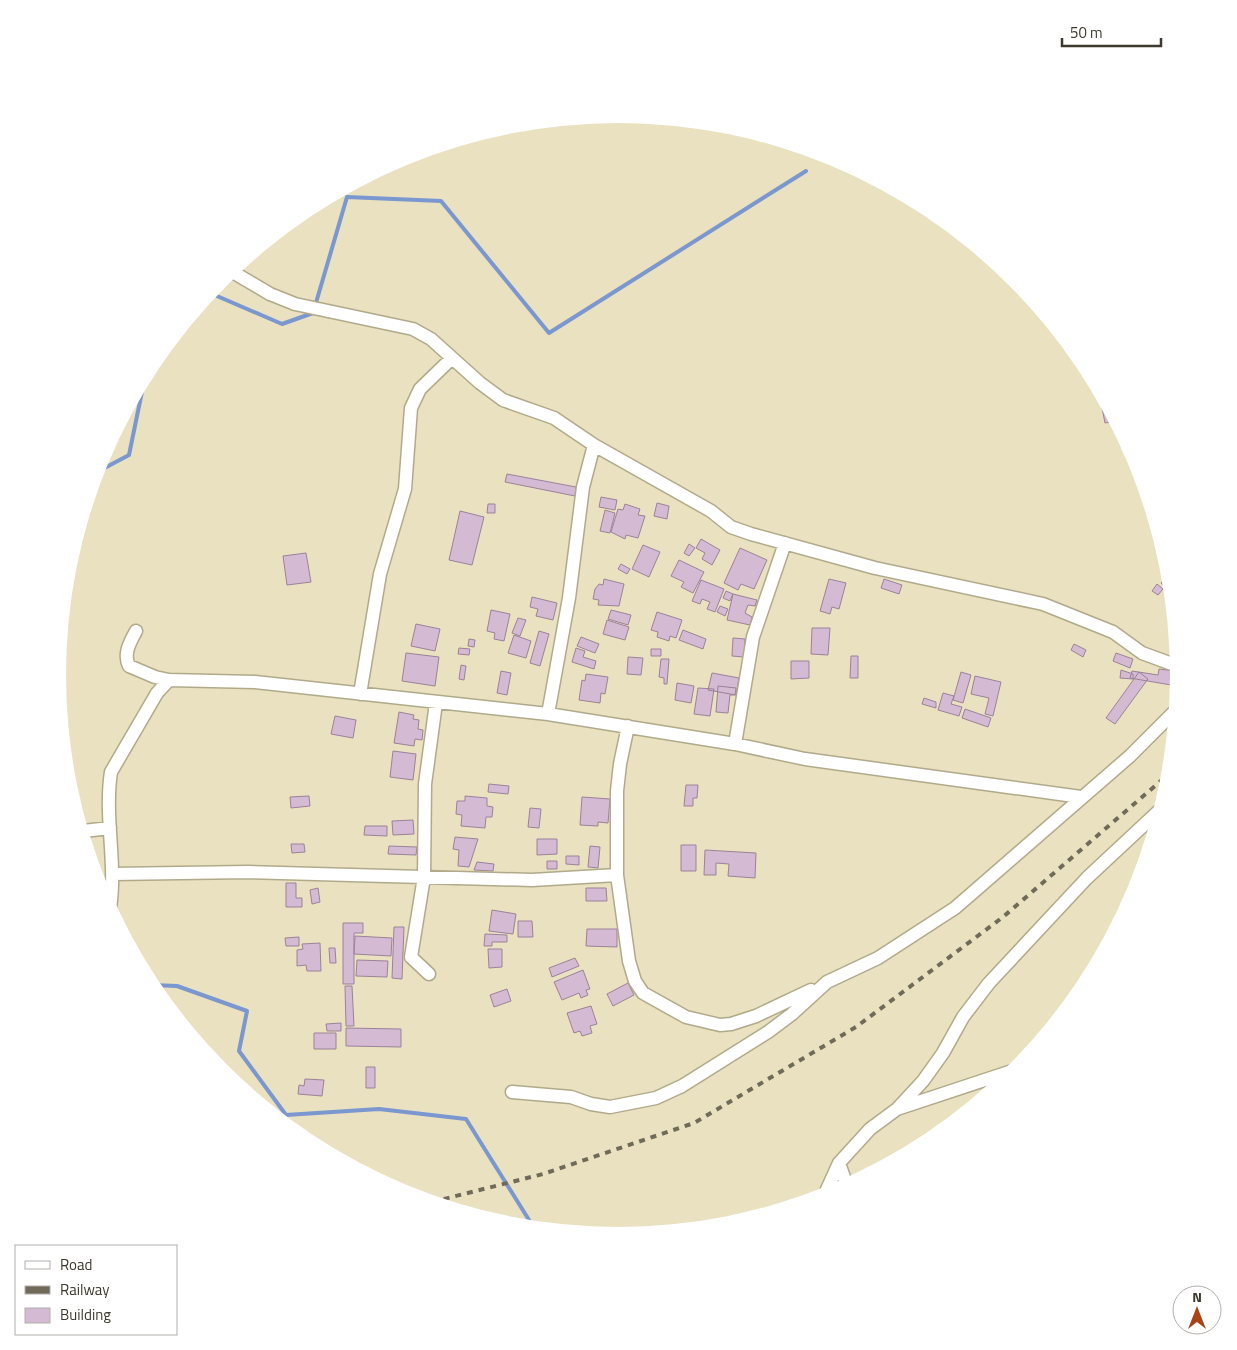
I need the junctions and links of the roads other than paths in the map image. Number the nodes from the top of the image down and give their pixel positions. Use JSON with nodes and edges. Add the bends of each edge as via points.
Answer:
{"nodes":[{"id":1,"x":238,"y":275,"type":"edge"},
{"id":2,"x":452,"y":358,"type":"junction"},
{"id":3,"x":594,"y":445,"type":"junction"},
{"id":4,"x":785,"y":543,"type":"junction"},
{"id":5,"x":136,"y":631,"type":"dead end"},
{"id":6,"x":1171,"y":664,"type":"edge"},
{"id":7,"x":170,"y":680,"type":"junction"},
{"id":8,"x":360,"y":694,"type":"junction"},
{"id":9,"x":436,"y":703,"type":"junction"},
{"id":10,"x":548,"y":714,"type":"junction"},
{"id":11,"x":1169,"y":717,"type":"edge"},
{"id":12,"x":628,"y":726,"type":"junction"},
{"id":13,"x":735,"y":744,"type":"junction"},
{"id":14,"x":1081,"y":797,"type":"junction"},
{"id":15,"x":1150,"y":825,"type":"edge"},
{"id":16,"x":110,"y":828,"type":"junction"},
{"id":17,"x":89,"y":830,"type":"edge"},
{"id":18,"x":112,"y":874,"type":"junction"},
{"id":19,"x":617,"y":875,"type":"junction"},
{"id":20,"x":424,"y":877,"type":"junction"},
{"id":21,"x":111,"y":892,"type":"edge"},
{"id":22,"x":429,"y":974,"type":"dead end"},
{"id":23,"x":826,"y":982,"type":"junction"},
{"id":24,"x":998,"y":1076,"type":"edge"},
{"id":25,"x":512,"y":1092,"type":"dead end"},
{"id":26,"x":897,"y":1109,"type":"junction"},
{"id":27,"x":839,"y":1163,"type":"junction"},
{"id":28,"x":844,"y":1178,"type":"edge"},
{"id":29,"x":829,"y":1185,"type":"edge"}],
"edges":[{"from":1,"to":2,"type":"street","via":[[295,304],[413,329],[431,339]]},
{"from":2,"to":3,"type":"street","via":[[503,400],[554,418]]},
{"from":2,"to":8,"type":"street","via":[[420,390],[411,408],[405,489],[380,574]]},
{"from":3,"to":4,"type":"street","via":[[711,511],[731,527]]},
{"from":3,"to":10,"type":"street","via":[[583,487],[569,598]]},
{"from":4,"to":6,"type":"street","via":[[904,575],[1043,604],[1113,632],[1142,654]]},
{"from":4,"to":13,"type":"street","via":[[752,637]]},
{"from":5,"to":7,"type":"street","via":[[128,647],[126,660],[129,666]]},
{"from":7,"to":8,"type":"street","via":[[255,682]]},
{"from":7,"to":16,"type":"street","via":[[157,693],[111,772]]},
{"from":8,"to":9,"type":"street"},
{"from":9,"to":10,"type":"street"},
{"from":9,"to":20,"type":"street","via":[[425,784]]},
{"from":10,"to":12,"type":"street"},
{"from":11,"to":14,"type":"street","via":[[1130,756]]},
{"from":12,"to":13,"type":"street"},
{"from":12,"to":19,"type":"street","via":[[617,791]]},
{"from":13,"to":14,"type":"street","via":[[805,759]]},
{"from":14,"to":23,"type":"street","via":[[955,908],[878,958]]},
{"from":15,"to":26,"type":"street","via":[[1087,878],[989,983],[963,1017],[923,1081]]},
{"from":16,"to":17,"type":"street"},
{"from":16,"to":18,"type":"street"},
{"from":18,"to":20,"type":"street","via":[[248,872]]},
{"from":18,"to":21,"type":"street"},
{"from":19,"to":20,"type":"street","via":[[532,880]]},
{"from":19,"to":23,"type":"street","via":[[629,961],[635,981],[643,993],[686,1017],[720,1025],[731,1024],[776,1008]]},
{"from":20,"to":22,"type":"street","via":[[411,956]]},
{"from":23,"to":25,"type":"street","via":[[768,1032],[682,1086],[656,1098],[610,1107],[571,1097]]},
{"from":24,"to":26,"type":"street"},
{"from":26,"to":27,"type":"street","via":[[870,1129]]},
{"from":27,"to":28,"type":"street"},
{"from":27,"to":29,"type":"street"}]}
